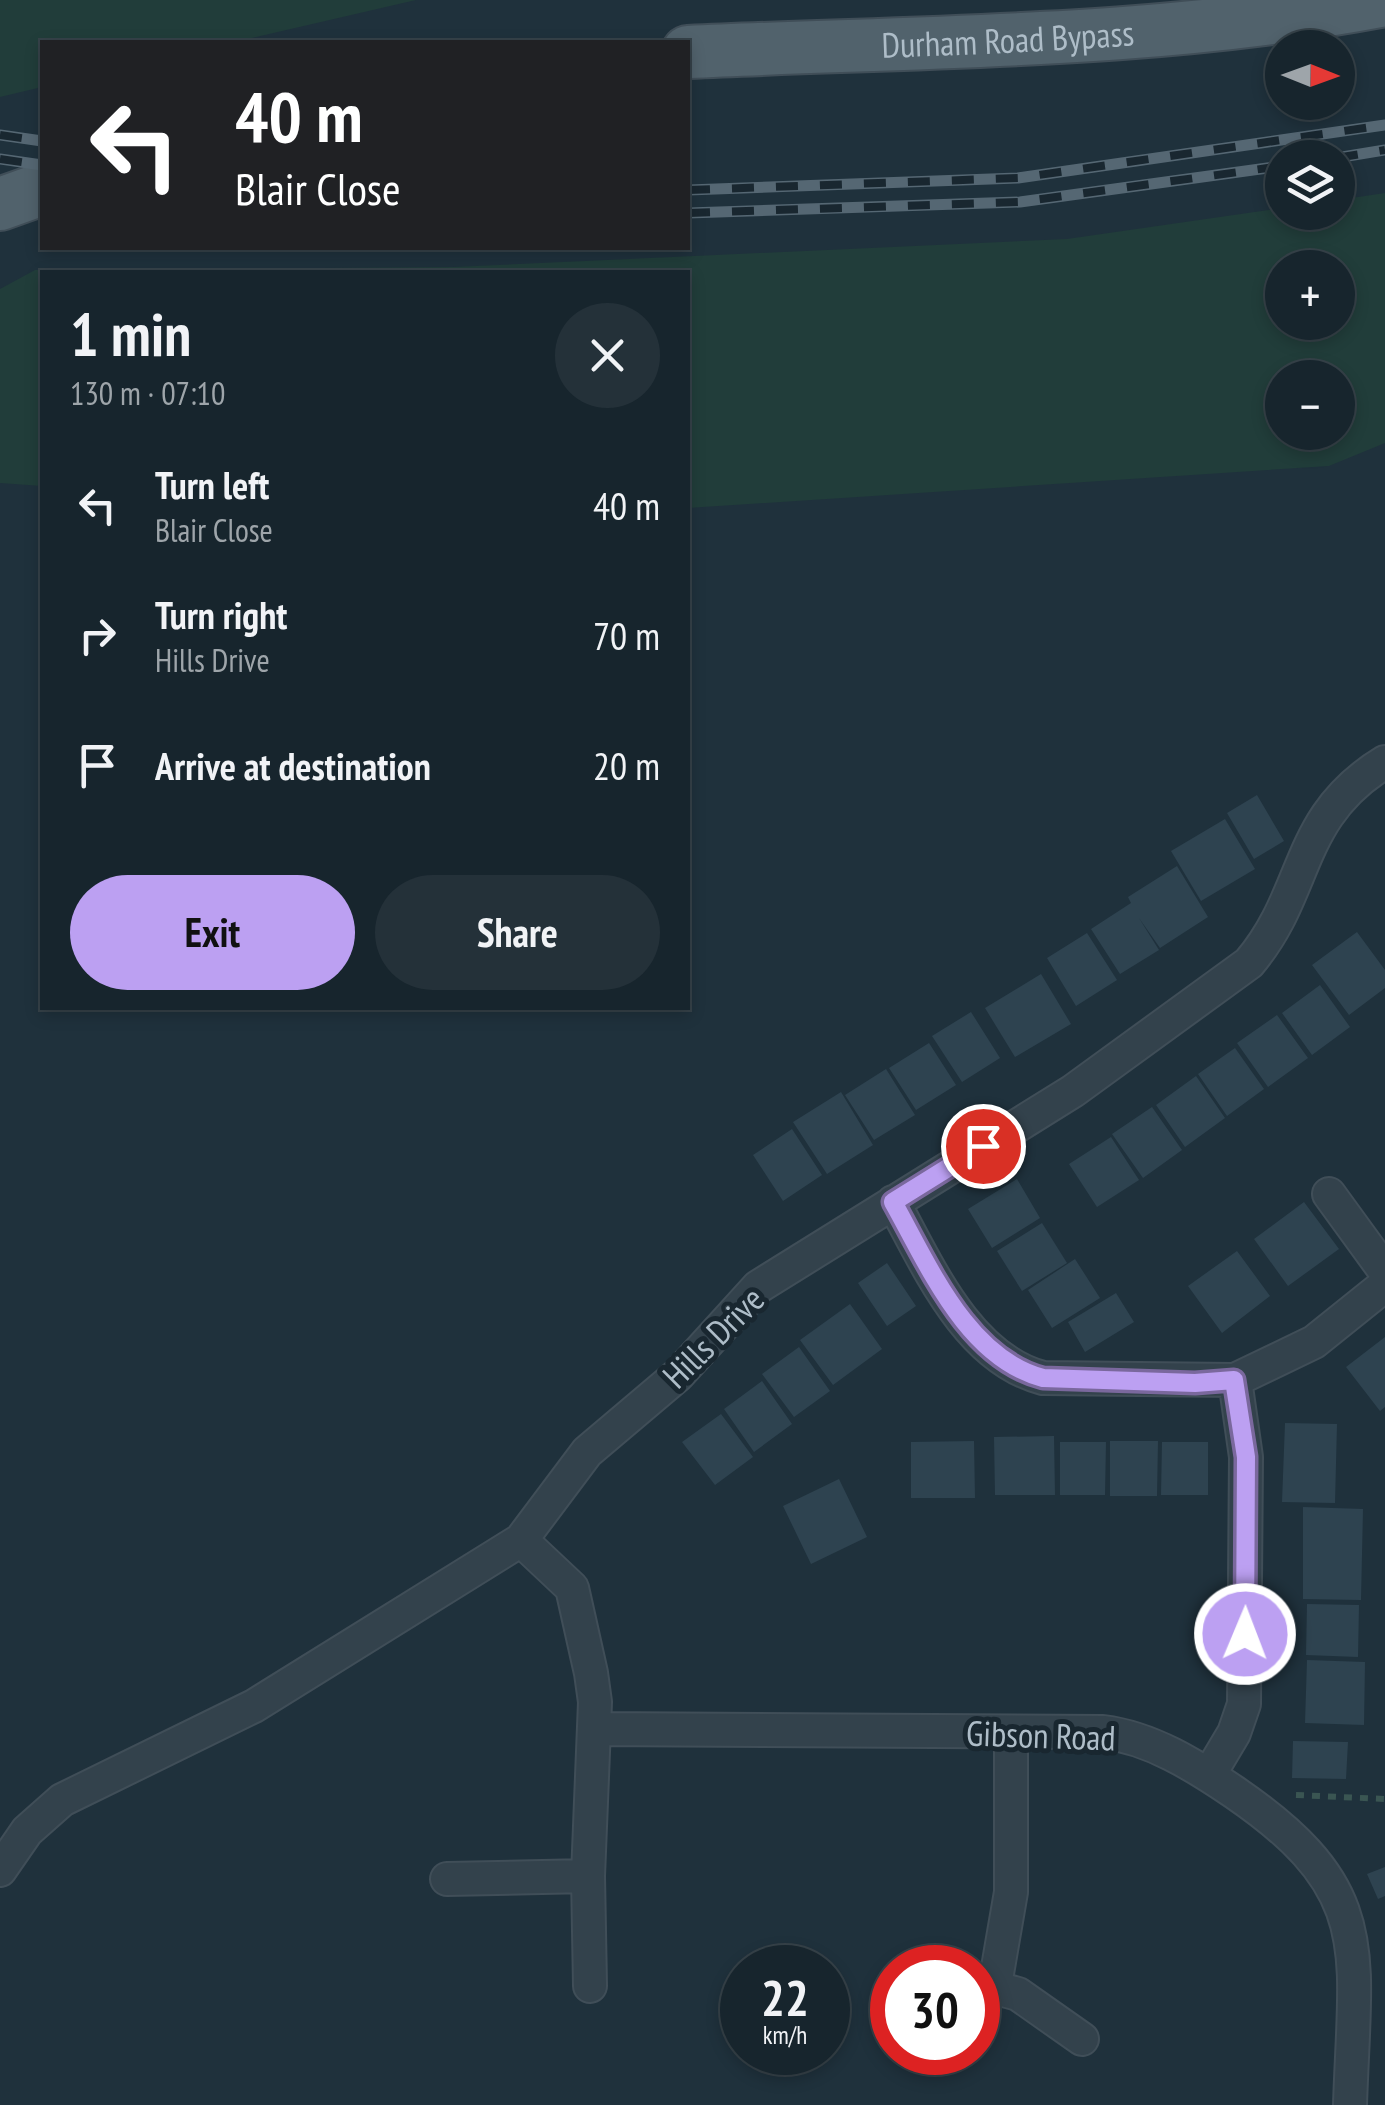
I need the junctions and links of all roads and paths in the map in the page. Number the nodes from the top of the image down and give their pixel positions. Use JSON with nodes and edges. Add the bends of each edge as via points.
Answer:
{"nodes":[{"id":1,"x":1385,"y":0,"type":"edge"},
{"id":2,"x":690,"y":52,"type":"edge"},
{"id":3,"x":40,"y":191,"type":"edge"},
{"id":4,"x":0,"y":204,"type":"edge"},
{"id":5,"x":1385,"y":762,"type":"edge"},
{"id":6,"x":1329,"y":1194,"type":"dead end"},
{"id":7,"x":893,"y":1202,"type":"junction"},
{"id":8,"x":1385,"y":1271,"type":"edge"},
{"id":9,"x":1385,"y":1284,"type":"edge"},
{"id":10,"x":1234,"y":1380,"type":"junction"},
{"id":11,"x":521,"y":1540,"type":"junction"},
{"id":12,"x":594,"y":1729,"type":"junction"},
{"id":13,"x":1011,"y":1733,"type":"junction"},
{"id":14,"x":1209,"y":1775,"type":"junction"},
{"id":15,"x":1385,"y":1798,"type":"edge"},
{"id":16,"x":1263,"y":1812,"type":"junction"},
{"id":17,"x":0,"y":1870,"type":"edge"},
{"id":18,"x":588,"y":1876,"type":"junction"},
{"id":19,"x":446,"y":1880,"type":"dead end"},
{"id":20,"x":1000,"y":1955,"type":"edge"},
{"id":21,"x":590,"y":1986,"type":"dead end"},
{"id":22,"x":1000,"y":1989,"type":"edge"},
{"id":23,"x":1082,"y":2039,"type":"dead end"},
{"id":24,"x":1350,"y":2105,"type":"edge"}],
"edges":[{"from":1,"to":2,"type":"main road","name":"Durham Road Bypass","via":[[1227,25]]},
{"from":3,"to":4,"type":"main road"},
{"from":5,"to":7,"type":"street","name":"Hills Drive","via":[[1345,790],[1322,817],[1271,936],[1249,963],[1127,1055]]},
{"from":6,"to":8,"type":"street"},
{"from":7,"to":10,"type":"street","via":[[983,1345],[1020,1372],[1072,1381]]},
{"from":7,"to":11,"type":"street","name":"Hills Drive","via":[[739,1304],[678,1375],[587,1452]]},
{"from":9,"to":10,"type":"street","via":[[1314,1342]]},
{"from":10,"to":14,"type":"street","via":[[1246,1457],[1244,1704]]},
{"from":11,"to":12,"type":"street","via":[[572,1588],[595,1702]]},
{"from":11,"to":17,"type":"street","name":"Hills Drive","via":[[270,1697],[62,1800]]},
{"from":12,"to":13,"type":"street","name":"Gibson Road"},
{"from":12,"to":18,"type":"street"},
{"from":13,"to":14,"type":"street","name":"Gibson Road","via":[[1128,1735]]},
{"from":13,"to":20,"type":"street","via":[[1011,1892]]},
{"from":14,"to":16,"type":"street","name":"Gibson Road"},
{"from":15,"to":16,"type":"path","via":[[1278,1795]]},
{"from":16,"to":24,"type":"street","name":"Gibson Road","via":[[1322,1868],[1345,1913],[1354,1976]]},
{"from":18,"to":19,"type":"street"},
{"from":18,"to":21,"type":"street"},
{"from":22,"to":23,"type":"street","via":[[1037,2004]]}]}
